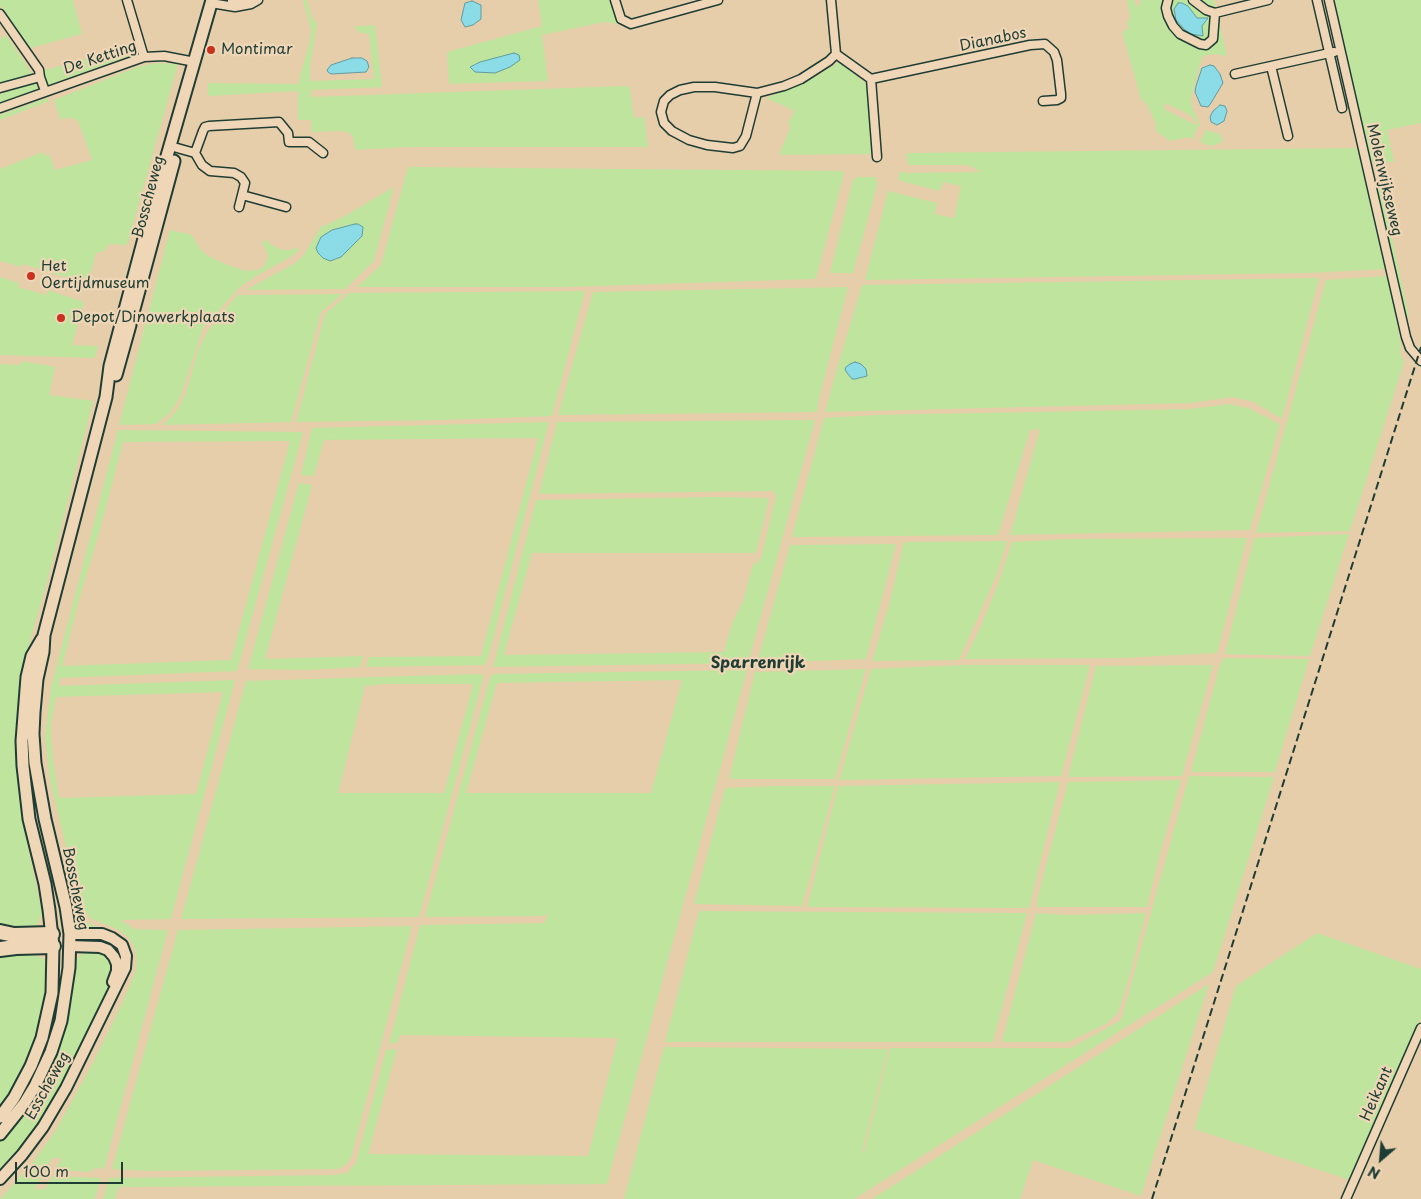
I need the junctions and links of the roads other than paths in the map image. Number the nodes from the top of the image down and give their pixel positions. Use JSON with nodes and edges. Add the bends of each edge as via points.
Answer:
{"nodes":[{"id":1,"x":127,"y":0,"type":"edge"},
{"id":2,"x":232,"y":0,"type":"edge"},
{"id":3,"x":615,"y":0,"type":"edge"},
{"id":4,"x":718,"y":0,"type":"edge"},
{"id":5,"x":830,"y":0,"type":"edge"},
{"id":6,"x":1168,"y":0,"type":"edge"},
{"id":7,"x":1194,"y":0,"type":"edge"},
{"id":8,"x":1268,"y":0,"type":"edge"},
{"id":9,"x":1317,"y":0,"type":"edge"},
{"id":10,"x":1329,"y":0,"type":"edge"},
{"id":11,"x":211,"y":1,"type":"edge"},
{"id":12,"x":255,"y":2,"type":"edge"},
{"id":13,"x":1215,"y":13,"type":"junction"},
{"id":14,"x":0,"y":14,"type":"edge"},
{"id":15,"x":1341,"y":51,"type":"junction"},
{"id":16,"x":1329,"y":53,"type":"junction"},
{"id":17,"x":836,"y":54,"type":"junction"},
{"id":18,"x":144,"y":57,"type":"junction"},
{"id":19,"x":195,"y":62,"type":"junction"},
{"id":20,"x":1271,"y":66,"type":"junction"},
{"id":21,"x":1235,"y":74,"type":"dead end"},
{"id":22,"x":40,"y":77,"type":"junction"},
{"id":23,"x":871,"y":79,"type":"junction"},
{"id":24,"x":0,"y":88,"type":"edge"},
{"id":25,"x":45,"y":91,"type":"junction"},
{"id":26,"x":757,"y":93,"type":"junction"},
{"id":27,"x":1043,"y":101,"type":"dead end"},
{"id":28,"x":0,"y":108,"type":"edge"},
{"id":29,"x":1342,"y":108,"type":"dead end"},
{"id":30,"x":1288,"y":136,"type":"dead end"},
{"id":31,"x":174,"y":147,"type":"junction"},
{"id":32,"x":323,"y":153,"type":"dead end"},
{"id":33,"x":195,"y":154,"type":"junction"},
{"id":34,"x":877,"y":157,"type":"dead end"},
{"id":35,"x":242,"y":195,"type":"junction"},
{"id":36,"x":239,"y":207,"type":"dead end"},
{"id":37,"x":286,"y":207,"type":"dead end"},
{"id":38,"x":1421,"y":361,"type":"edge"},
{"id":39,"x":44,"y":635,"type":"junction"},
{"id":40,"x":0,"y":932,"type":"edge"},
{"id":41,"x":70,"y":934,"type":"junction"},
{"id":42,"x":53,"y":940,"type":"junction"},
{"id":43,"x":70,"y":946,"type":"junction"},
{"id":44,"x":0,"y":949,"type":"edge"},
{"id":45,"x":110,"y":999,"type":"junction"},
{"id":46,"x":1421,"y":1028,"type":"edge"},
{"id":47,"x":0,"y":1117,"type":"edge"},
{"id":48,"x":0,"y":1134,"type":"edge"},
{"id":49,"x":0,"y":1179,"type":"edge"},
{"id":50,"x":1346,"y":1199,"type":"edge"}],
"edges":[{"from":1,"to":18,"type":"street"},
{"from":2,"to":12,"type":"street"},
{"from":3,"to":4,"type":"street","via":[[621,19],[631,24]]},
{"from":5,"to":17,"type":"street"},
{"from":6,"to":13,"type":"street","via":[[1166,8],[1173,26],[1180,34],[1200,44],[1206,45],[1214,39]]},
{"from":7,"to":13,"type":"street"},
{"from":8,"to":13,"type":"street"},
{"from":9,"to":16,"type":"street"},
{"from":10,"to":15,"type":"street","name":"Molenwijkseweg"},
{"from":11,"to":12,"type":"street","via":[[235,7]]},
{"from":11,"to":19,"type":"main road","name":"Bosscheweg"},
{"from":14,"to":22,"type":"street","via":[[39,70]]},
{"from":15,"to":16,"type":"street"},
{"from":15,"to":38,"type":"street","name":"Molenwijkseweg","via":[[1406,337]]},
{"from":16,"to":20,"type":"street"},
{"from":16,"to":29,"type":"street"},
{"from":17,"to":23,"type":"street"},
{"from":17,"to":26,"type":"street","via":[[801,79]]},
{"from":18,"to":19,"type":"street","name":"De Ketting","via":[[164,56]]},
{"from":18,"to":25,"type":"street","name":"De Ketting"},
{"from":19,"to":31,"type":"main road","name":"Bosscheweg","via":[[188,88],[186,117]]},
{"from":20,"to":21,"type":"street"},
{"from":20,"to":30,"type":"street"},
{"from":22,"to":24,"type":"street"},
{"from":22,"to":25,"type":"street"},
{"from":23,"to":27,"type":"street","name":"Dianabos","via":[[1045,44],[1057,60],[1061,94],[1057,100]]},
{"from":23,"to":34,"type":"street"},
{"from":25,"to":28,"type":"street","name":"De Ketting"},
{"from":26,"to":26,"type":"street","via":[[740,146],[707,145],[689,140],[664,124],[661,112],[664,101],[680,90],[715,87]]},
{"from":31,"to":33,"type":"street","name":"Bosscheweg"},
{"from":31,"to":39,"type":"main road","name":"Bosscheweg","via":[[154,201],[110,366],[106,397]]},
{"from":32,"to":33,"type":"street","via":[[309,142],[289,142],[288,132],[279,122],[205,127]]},
{"from":33,"to":35,"type":"street","name":"Bosscheweg","via":[[210,171],[234,173],[241,177],[245,183]]},
{"from":35,"to":36,"type":"street","name":"Bosscheweg"},
{"from":35,"to":37,"type":"street"},
{"from":39,"to":41,"type":"main road","name":"Bosscheweg","via":[[34,712],[35,763]]},
{"from":39,"to":42,"type":"main road","name":"Bosscheweg","via":[[32,656],[27,677],[22,741],[29,819],[45,884]]},
{"from":40,"to":42,"type":"highway"},
{"from":41,"to":42,"type":"main road"},
{"from":41,"to":43,"type":"main road","name":"Bosscheweg"},
{"from":41,"to":45,"type":"street","name":"Esscheweg","via":[[102,934],[122,945],[126,956],[125,968]]},
{"from":42,"to":43,"type":"main road"},
{"from":42,"to":44,"type":"highway"},
{"from":42,"to":47,"type":"main road","name":"Bosscheweg","via":[[52,993],[42,1038],[14,1098]]},
{"from":43,"to":45,"type":"street","name":"Esscheweg","via":[[100,947],[114,957],[117,972]]},
{"from":43,"to":48,"type":"main road","name":"Bosscheweg","via":[[66,995],[51,1052],[32,1092]]},
{"from":45,"to":49,"type":"street","name":"Esscheweg","via":[[43,1127]]},
{"from":46,"to":50,"type":"street","name":"Heikant"}]}
